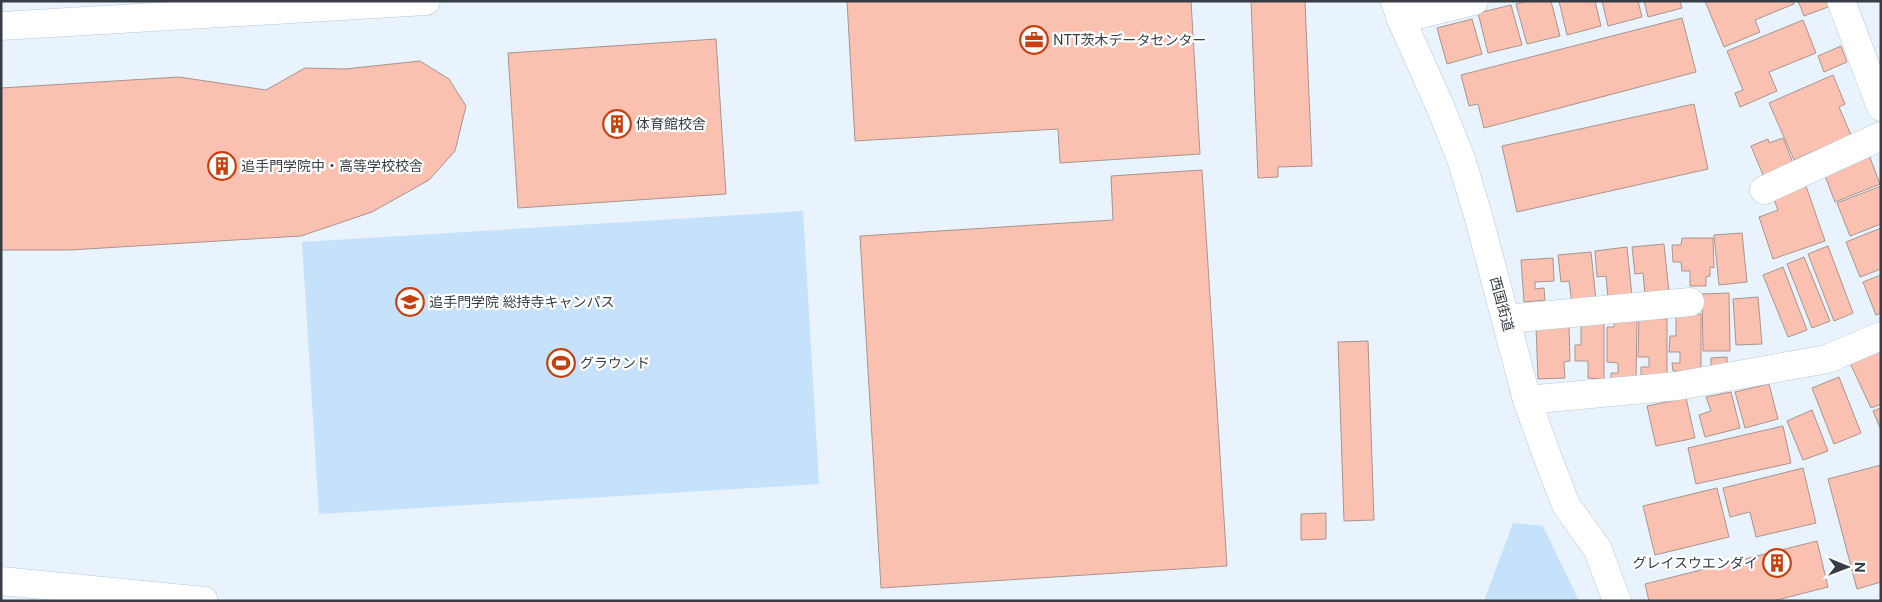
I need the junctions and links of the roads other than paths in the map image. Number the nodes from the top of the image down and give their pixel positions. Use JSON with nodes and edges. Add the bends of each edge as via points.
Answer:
{"nodes":[{"id":1,"x":426,"y":1,"type":"edge"},
{"id":2,"x":1474,"y":1,"type":"edge"},
{"id":3,"x":1841,"y":1,"type":"edge"},
{"id":4,"x":335,"y":4,"type":"edge"},
{"id":5,"x":1398,"y":10,"type":"edge"},
{"id":6,"x":1,"y":26,"type":"edge"},
{"id":7,"x":1881,"y":107,"type":"edge"},
{"id":8,"x":1881,"y":136,"type":"edge"},
{"id":9,"x":1764,"y":190,"type":"dead end"},
{"id":10,"x":1690,"y":302,"type":"dead end"},
{"id":11,"x":1506,"y":319,"type":"junction"},
{"id":12,"x":1881,"y":336,"type":"edge"},
{"id":13,"x":1527,"y":400,"type":"junction"},
{"id":14,"x":1,"y":582,"type":"edge"},
{"id":15,"x":204,"y":601,"type":"edge"},
{"id":16,"x":1618,"y":601,"type":"edge"}],
"edges":[{"from":1,"to":4,"type":"street"},
{"from":2,"to":5,"type":"street"},
{"from":3,"to":7,"type":"street"},
{"from":4,"to":6,"type":"street"},
{"from":5,"to":11,"type":"street","name":"西国街道","via":[[1461,159]]},
{"from":8,"to":9,"type":"street"},
{"from":10,"to":11,"type":"street"},
{"from":11,"to":13,"type":"street","name":"西国街道"},
{"from":12,"to":13,"type":"street","via":[[1827,359],[1686,384]]},
{"from":13,"to":16,"type":"street","name":"西国街道","via":[[1566,505],[1597,548]]},
{"from":14,"to":15,"type":"street"}]}
